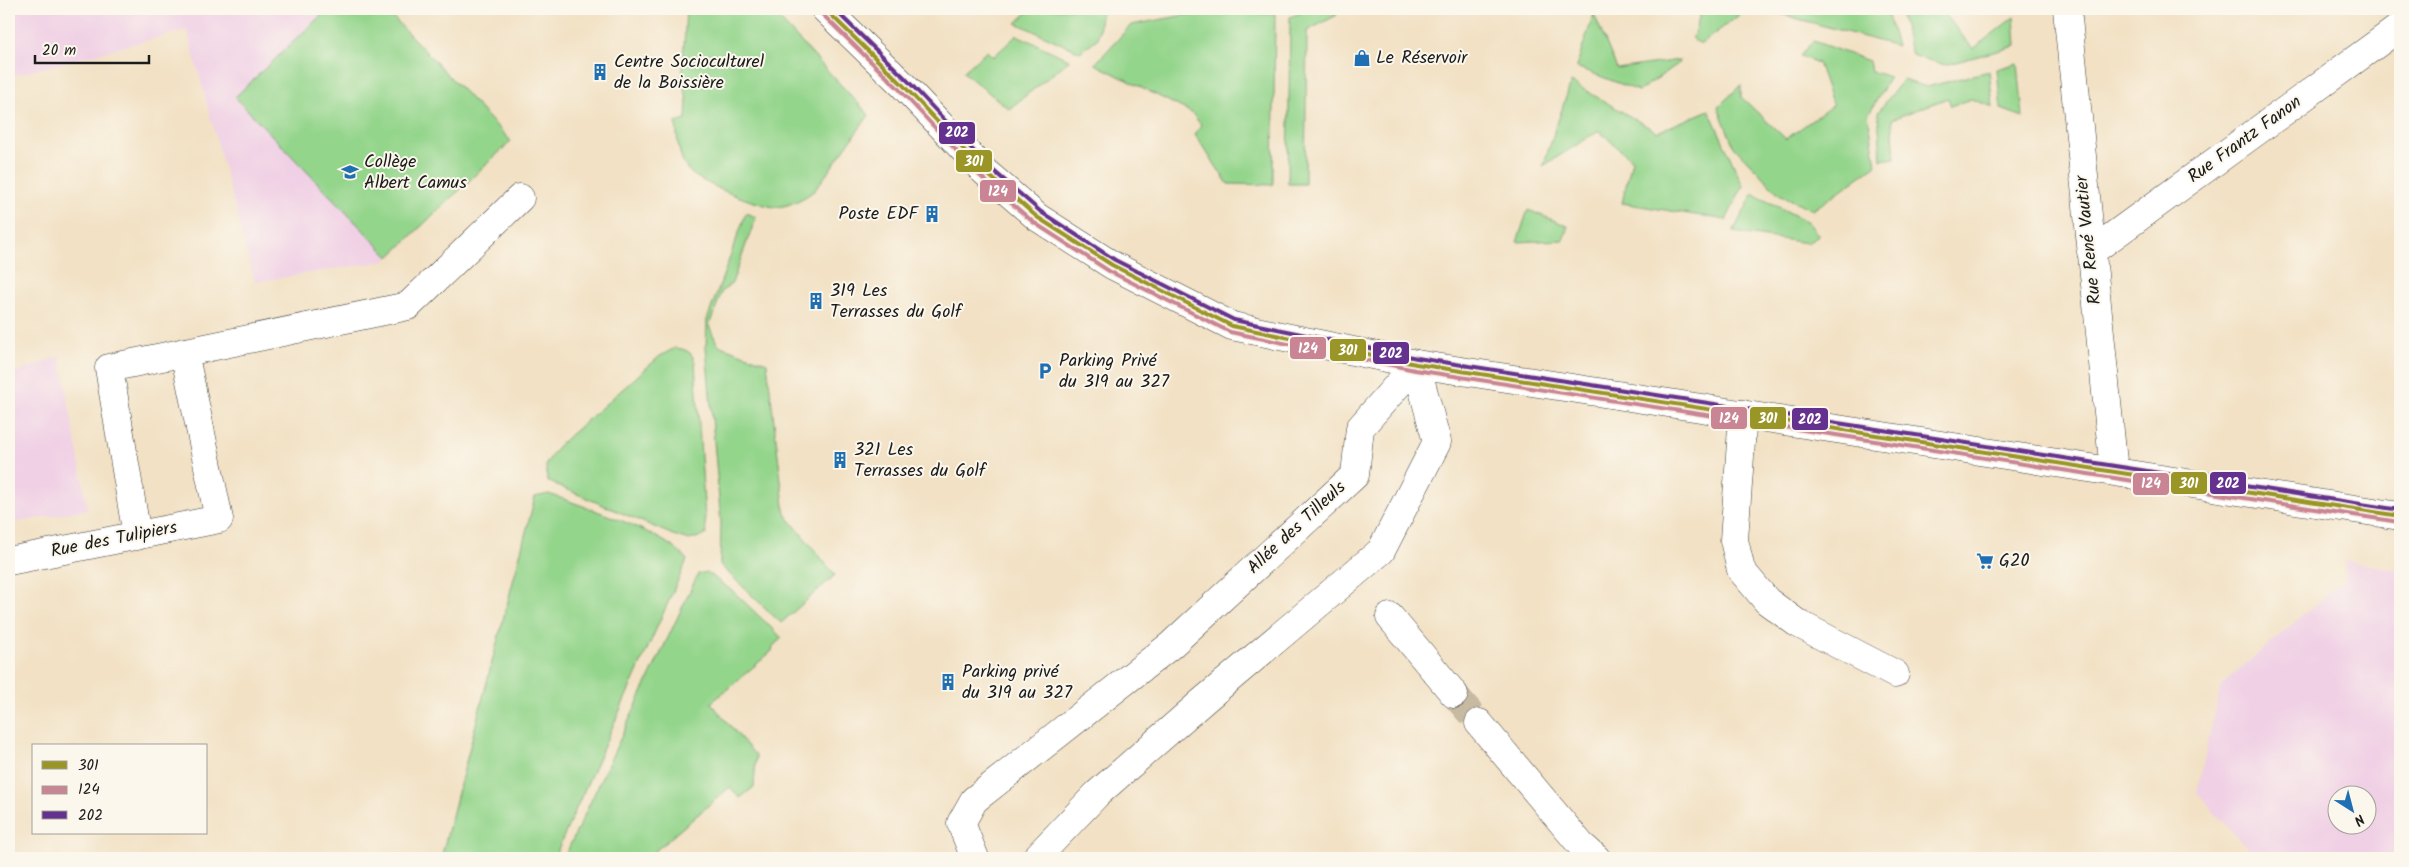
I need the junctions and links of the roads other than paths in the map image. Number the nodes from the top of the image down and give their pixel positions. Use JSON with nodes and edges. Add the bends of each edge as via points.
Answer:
{"nodes":[{"id":1,"x":825,"y":9,"type":"edge"},
{"id":2,"x":2067,"y":9,"type":"edge"},
{"id":3,"x":2400,"y":27,"type":"edge"},
{"id":4,"x":520,"y":198,"type":"dead end"},
{"id":5,"x":2090,"y":252,"type":"junction"},
{"id":6,"x":184,"y":352,"type":"junction"},
{"id":7,"x":1416,"y":364,"type":"junction"},
{"id":8,"x":1743,"y":414,"type":"junction"},
{"id":9,"x":2114,"y":471,"type":"junction"},
{"id":10,"x":2400,"y":516,"type":"edge"},
{"id":11,"x":137,"y":536,"type":"junction"},
{"id":12,"x":9,"y":561,"type":"edge"},
{"id":13,"x":1390,"y":616,"type":"dead end"},
{"id":14,"x":1895,"y":674,"type":"dead end"},
{"id":15,"x":1454,"y":694,"type":"tunnel mouth"},
{"id":16,"x":1478,"y":723,"type":"tunnel mouth"},
{"id":17,"x":975,"y":858,"type":"edge"},
{"id":18,"x":1036,"y":858,"type":"edge"},
{"id":19,"x":1596,"y":858,"type":"edge"}],
"edges":[{"from":1,"to":7,"type":"street","via":[[984,171],[1037,217],[1112,265],[1232,326]]},
{"from":2,"to":5,"type":"street","name":"Rue René Vautier"},
{"from":3,"to":5,"type":"street","name":"Rue Frantz Fanon"},
{"from":4,"to":6,"type":"street","via":[[408,306]]},
{"from":5,"to":9,"type":"street","name":"Rue René Vautier"},
{"from":6,"to":11,"type":"street","via":[[109,368]]},
{"from":6,"to":11,"type":"street","name":"Rue des Tulipiers","via":[[219,519]]},
{"from":7,"to":8,"type":"street"},
{"from":7,"to":17,"type":"street","name":"Allée des Tilleuls","via":[[1360,428],[1354,475],[1171,645],[974,800],[961,823]]},
{"from":7,"to":18,"type":"street","via":[[1437,442],[1381,551],[1104,787]]},
{"from":8,"to":9,"type":"street"},
{"from":8,"to":14,"type":"street","via":[[1734,540],[1741,570],[1768,601],[1797,623]]},
{"from":9,"to":10,"type":"street"},
{"from":11,"to":12,"type":"street","name":"Rue des Tulipiers"},
{"from":13,"to":15,"type":"street"},
{"from":16,"to":19,"type":"street","via":[[1581,845]]}]}
